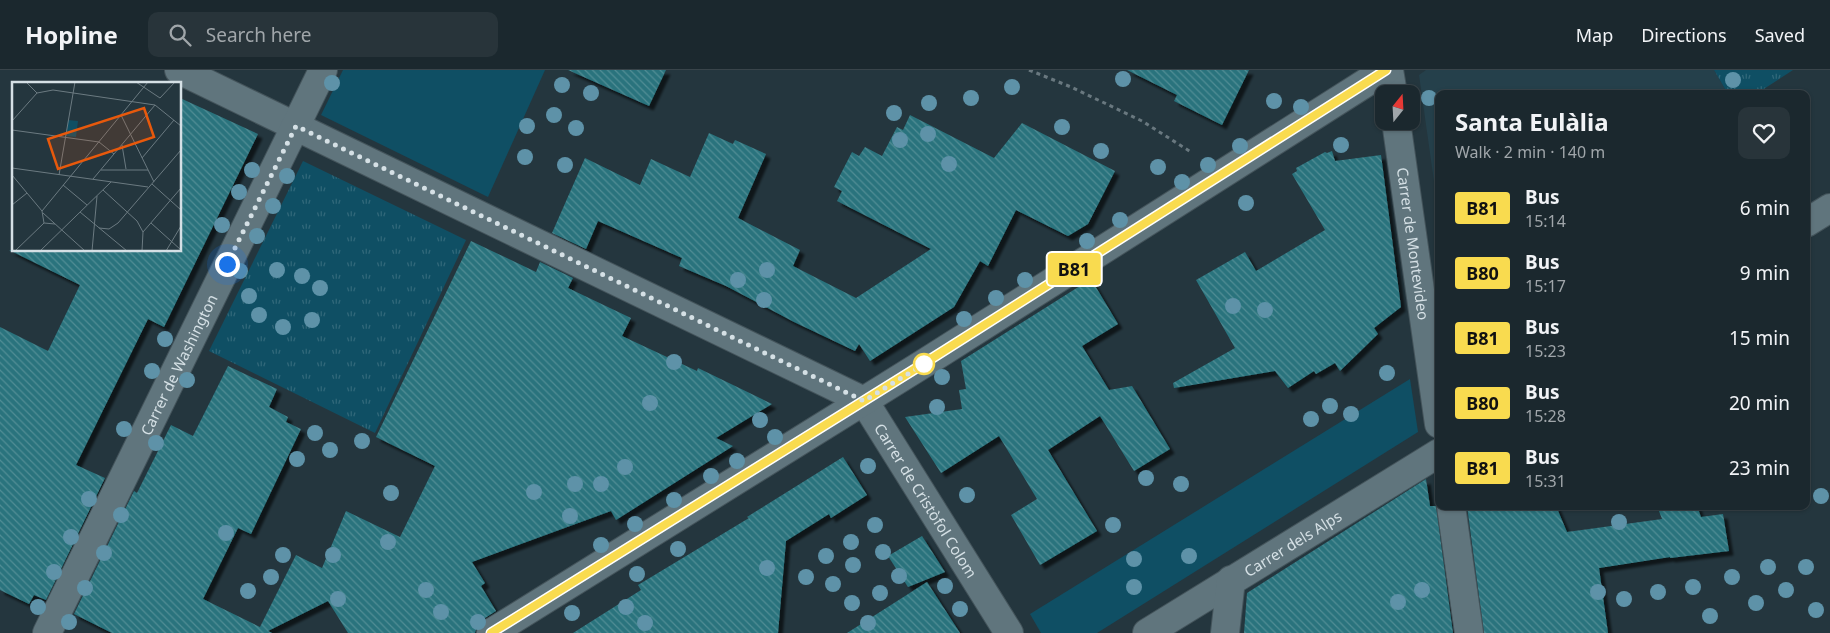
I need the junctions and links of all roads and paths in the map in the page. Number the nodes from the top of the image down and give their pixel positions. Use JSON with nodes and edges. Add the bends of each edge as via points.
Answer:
{"nodes":[{"id":1,"x":179,"y":70,"type":"edge"},
{"id":2,"x":323,"y":70,"type":"edge"},
{"id":3,"x":1029,"y":70,"type":"edge"},
{"id":4,"x":1388,"y":70,"type":"edge"},
{"id":5,"x":1391,"y":85,"type":"edge"},
{"id":6,"x":296,"y":126,"type":"junction"},
{"id":7,"x":1397,"y":130,"type":"edge"},
{"id":8,"x":1225,"y":173,"type":"junction"},
{"id":9,"x":1830,"y":208,"type":"edge"},
{"id":10,"x":1810,"y":220,"type":"edge"},
{"id":11,"x":1435,"y":396,"type":"edge"},
{"id":12,"x":864,"y":401,"type":"junction"},
{"id":13,"x":1435,"y":455,"type":"edge"},
{"id":14,"x":1452,"y":510,"type":"edge"},
{"id":15,"x":1231,"y":580,"type":"junction"},
{"id":16,"x":48,"y":633,"type":"edge"},
{"id":17,"x":491,"y":633,"type":"edge"},
{"id":18,"x":1009,"y":633,"type":"edge"},
{"id":19,"x":1147,"y":633,"type":"edge"},
{"id":20,"x":1225,"y":633,"type":"edge"},
{"id":21,"x":1469,"y":633,"type":"edge"}],
"edges":[{"from":1,"to":6,"type":"street"},
{"from":2,"to":6,"type":"street","name":"Carrer de Washington"},
{"from":3,"to":8,"type":"path","via":[[1142,121]]},
{"from":4,"to":5,"type":"street"},
{"from":4,"to":8,"type":"street"},
{"from":6,"to":12,"type":"street"},
{"from":6,"to":16,"type":"street","name":"Carrer de Washington"},
{"from":7,"to":11,"type":"street","name":"Carrer de Montevideo"},
{"from":8,"to":12,"type":"street"},
{"from":9,"to":10,"type":"street"},
{"from":12,"to":17,"type":"street"},
{"from":12,"to":18,"type":"street","name":"Carrer de Cristòfol Colom"},
{"from":13,"to":15,"type":"street","name":"Carrer dels Alps"},
{"from":14,"to":21,"type":"street"},
{"from":15,"to":19,"type":"street","name":"Carrer dels Alps"},
{"from":15,"to":20,"type":"street"}]}
